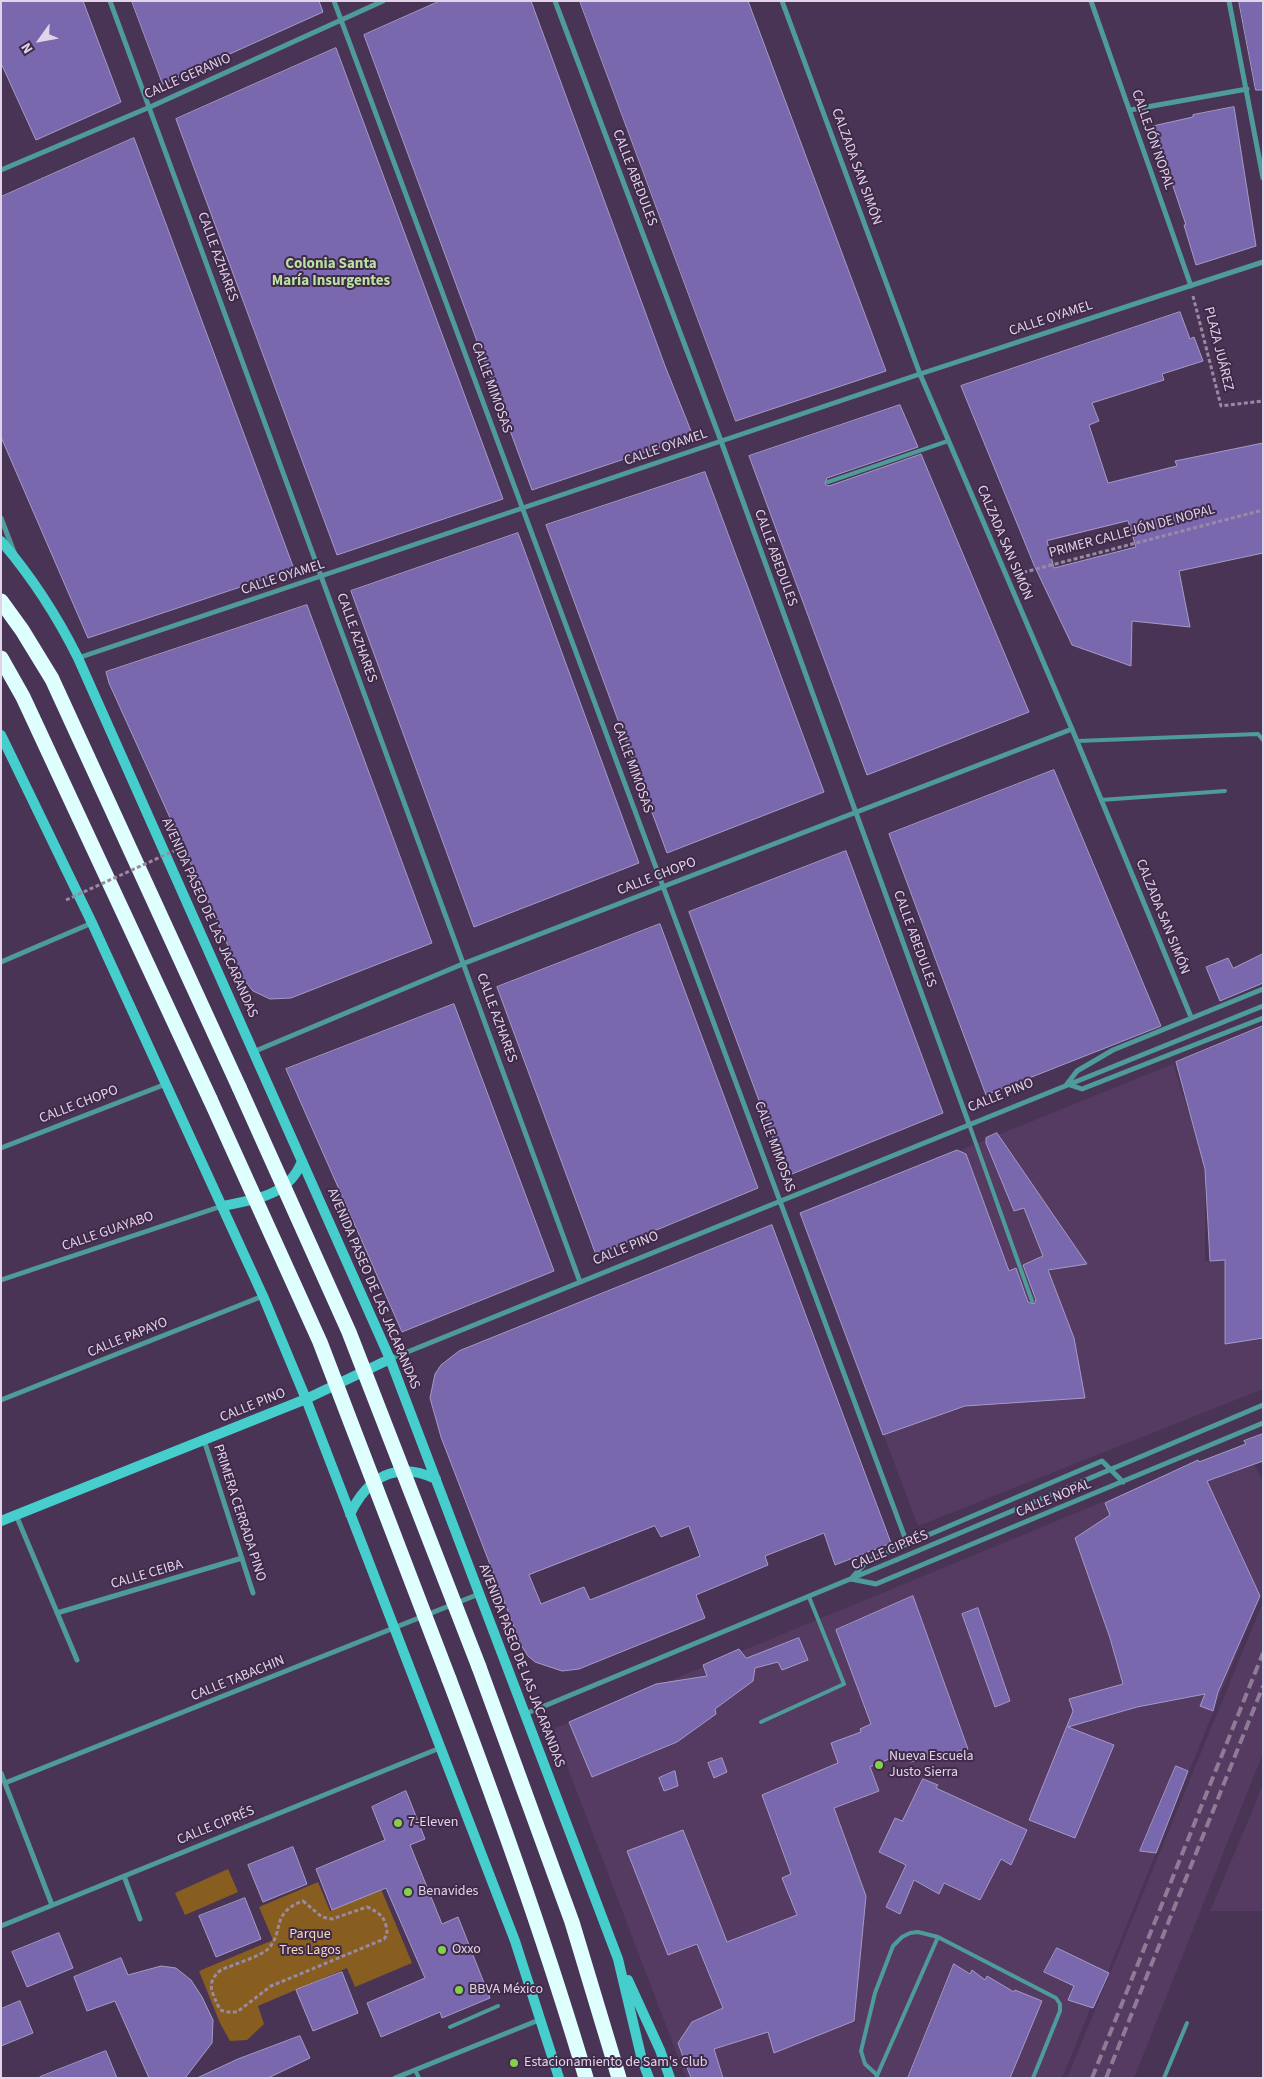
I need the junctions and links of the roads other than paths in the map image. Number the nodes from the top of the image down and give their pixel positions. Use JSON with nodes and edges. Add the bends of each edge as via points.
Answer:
{"nodes":[{"id":1,"x":110,"y":1,"type":"edge"},
{"id":2,"x":334,"y":1,"type":"edge"},
{"id":3,"x":383,"y":1,"type":"edge"},
{"id":4,"x":555,"y":1,"type":"edge"},
{"id":5,"x":782,"y":1,"type":"edge"},
{"id":6,"x":1091,"y":1,"type":"edge"},
{"id":7,"x":1230,"y":1,"type":"edge"},
{"id":8,"x":341,"y":20,"type":"junction"},
{"id":9,"x":1246,"y":89,"type":"junction"},
{"id":10,"x":150,"y":107,"type":"junction"},
{"id":11,"x":1130,"y":110,"type":"junction"},
{"id":12,"x":1,"y":170,"type":"edge"},
{"id":13,"x":1263,"y":178,"type":"edge"},
{"id":14,"x":1263,"y":262,"type":"edge"},
{"id":15,"x":1191,"y":286,"type":"junction"},
{"id":16,"x":920,"y":374,"type":"junction"},
{"id":17,"x":721,"y":441,"type":"junction"},
{"id":18,"x":948,"y":441,"type":"junction"},
{"id":19,"x":828,"y":482,"type":"dead end"},
{"id":20,"x":523,"y":508,"type":"junction"},
{"id":21,"x":1,"y":518,"type":"edge"},
{"id":22,"x":1,"y":542,"type":"edge"},
{"id":23,"x":17,"y":560,"type":"junction"},
{"id":24,"x":322,"y":577,"type":"junction"},
{"id":25,"x":1,"y":601,"type":"edge"},
{"id":26,"x":1,"y":658,"type":"edge"},
{"id":27,"x":78,"y":658,"type":"junction"},
{"id":28,"x":1072,"y":729,"type":"junction"},
{"id":29,"x":1,"y":735,"type":"edge"},
{"id":30,"x":1263,"y":740,"type":"edge"},
{"id":31,"x":1077,"y":741,"type":"junction"},
{"id":32,"x":1225,"y":791,"type":"dead end"},
{"id":33,"x":1101,"y":800,"type":"junction"},
{"id":34,"x":856,"y":814,"type":"junction"},
{"id":35,"x":664,"y":886,"type":"junction"},
{"id":36,"x":92,"y":923,"type":"junction"},
{"id":37,"x":1,"y":962,"type":"edge"},
{"id":38,"x":465,"y":963,"type":"junction"},
{"id":39,"x":1263,"y":989,"type":"edge"},
{"id":40,"x":1263,"y":1006,"type":"edge"},
{"id":41,"x":1191,"y":1017,"type":"junction"},
{"id":42,"x":1263,"y":1018,"type":"edge"},
{"id":43,"x":253,"y":1052,"type":"junction"},
{"id":44,"x":166,"y":1084,"type":"junction"},
{"id":45,"x":1067,"y":1084,"type":"junction"},
{"id":46,"x":969,"y":1124,"type":"junction"},
{"id":47,"x":1,"y":1148,"type":"edge"},
{"id":48,"x":302,"y":1161,"type":"junction"},
{"id":49,"x":782,"y":1201,"type":"junction"},
{"id":50,"x":222,"y":1206,"type":"junction"},
{"id":51,"x":1,"y":1280,"type":"edge"},
{"id":52,"x":580,"y":1282,"type":"junction"},
{"id":53,"x":263,"y":1296,"type":"junction"},
{"id":54,"x":1032,"y":1301,"type":"dead end"},
{"id":55,"x":390,"y":1359,"type":"junction"},
{"id":56,"x":306,"y":1399,"type":"junction"},
{"id":57,"x":1,"y":1400,"type":"edge"},
{"id":58,"x":1263,"y":1405,"type":"edge"},
{"id":59,"x":1263,"y":1423,"type":"edge"},
{"id":60,"x":204,"y":1440,"type":"junction"},
{"id":61,"x":436,"y":1479,"type":"junction"},
{"id":62,"x":1123,"y":1482,"type":"junction"},
{"id":63,"x":350,"y":1514,"type":"junction"},
{"id":64,"x":16,"y":1515,"type":"junction"},
{"id":65,"x":1,"y":1521,"type":"edge"},
{"id":66,"x":907,"y":1543,"type":"junction"},
{"id":67,"x":242,"y":1558,"type":"junction"},
{"id":68,"x":851,"y":1579,"type":"junction"},
{"id":69,"x":254,"y":1593,"type":"dead end"},
{"id":70,"x":479,"y":1594,"type":"junction"},
{"id":71,"x":809,"y":1597,"type":"junction"},
{"id":72,"x":58,"y":1613,"type":"junction"},
{"id":73,"x":395,"y":1629,"type":"junction"},
{"id":74,"x":77,"y":1660,"type":"dead end"},
{"id":75,"x":525,"y":1714,"type":"junction"},
{"id":76,"x":761,"y":1722,"type":"dead end"},
{"id":77,"x":440,"y":1748,"type":"junction"},
{"id":78,"x":1,"y":1773,"type":"edge"},
{"id":79,"x":5,"y":1783,"type":"junction"},
{"id":80,"x":124,"y":1876,"type":"junction"},
{"id":81,"x":52,"y":1905,"type":"junction"},
{"id":82,"x":140,"y":1919,"type":"dead end"},
{"id":83,"x":1,"y":1926,"type":"edge"},
{"id":84,"x":938,"y":1937,"type":"junction"},
{"id":85,"x":618,"y":1959,"type":"junction"},
{"id":86,"x":498,"y":2006,"type":"dead end"},
{"id":87,"x":539,"y":2020,"type":"junction"},
{"id":88,"x":1187,"y":2022,"type":"dead end"},
{"id":89,"x":450,"y":2027,"type":"dead end"},
{"id":90,"x":415,"y":2070,"type":"junction"},
{"id":91,"x":404,"y":2076,"type":"edge"},
{"id":92,"x":877,"y":2076,"type":"edge"},
{"id":93,"x":396,"y":2078,"type":"edge"},
{"id":94,"x":419,"y":2078,"type":"edge"},
{"id":95,"x":559,"y":2078,"type":"edge"},
{"id":96,"x":586,"y":2078,"type":"edge"},
{"id":97,"x":619,"y":2078,"type":"edge"},
{"id":98,"x":649,"y":2078,"type":"edge"},
{"id":99,"x":670,"y":2078,"type":"edge"},
{"id":100,"x":1033,"y":2078,"type":"edge"},
{"id":101,"x":1164,"y":2078,"type":"edge"}],
"edges":[{"from":1,"to":10,"type":"street","name":"CALLE AZHARES"},
{"from":2,"to":8,"type":"street","name":"CALLE MIMOSAS"},
{"from":3,"to":8,"type":"street","name":"CALLE GERANIO"},
{"from":4,"to":17,"type":"street","name":"CALLE ABEDULES"},
{"from":5,"to":16,"type":"street","name":"CALZADA SAN SIMÓN"},
{"from":6,"to":11,"type":"street","name":"CALLEJÓN NOPAL"},
{"from":7,"to":9,"type":"street"},
{"from":8,"to":10,"type":"street","name":"CALLE GERANIO"},
{"from":8,"to":20,"type":"street","name":"CALLE MIMOSAS"},
{"from":9,"to":11,"type":"street"},
{"from":9,"to":13,"type":"street"},
{"from":10,"to":12,"type":"street","name":"CALLE GERANIO"},
{"from":10,"to":24,"type":"street","name":"CALLE AZHARES"},
{"from":11,"to":15,"type":"street","name":"CALLEJÓN NOPAL"},
{"from":14,"to":15,"type":"street","name":"CALLE OYAMEL"},
{"from":15,"to":16,"type":"street","name":"CALLE OYAMEL"},
{"from":16,"to":17,"type":"street","name":"CALLE OYAMEL"},
{"from":16,"to":18,"type":"street","name":"CALZADA SAN SIMÓN"},
{"from":17,"to":20,"type":"street","name":"CALLE OYAMEL"},
{"from":17,"to":34,"type":"street","name":"CALLE ABEDULES"},
{"from":18,"to":19,"type":"lane"},
{"from":18,"to":28,"type":"street","name":"CALZADA SAN SIMÓN"},
{"from":20,"to":24,"type":"street","name":"CALLE OYAMEL"},
{"from":20,"to":35,"type":"street","name":"CALLE MIMOSAS"},
{"from":21,"to":23,"type":"street"},
{"from":22,"to":23,"type":"main road","name":"AVENIDA PASEO DE LAS JACARANDAS"},
{"from":23,"to":27,"type":"main road","name":"AVENIDA PASEO DE LAS JACARANDAS","via":[[62,626]]},
{"from":24,"to":27,"type":"street","name":"CALLE OYAMEL"},
{"from":24,"to":38,"type":"street","name":"CALLE AZHARES"},
{"from":25,"to":97,"type":"highway","bridge":true,"via":[[52,679],[349,1332],[479,1668],[575,1930]]},
{"from":26,"to":96,"type":"highway","bridge":true,"via":[[28,706],[320,1342],[542,1934]]},
{"from":27,"to":43,"type":"main road","name":"AVENIDA PASEO DE LAS JACARANDAS"},
{"from":28,"to":31,"type":"street","name":"CALZADA SAN SIMÓN"},
{"from":28,"to":34,"type":"street","name":"CALLE CHOPO"},
{"from":29,"to":36,"type":"main road"},
{"from":30,"to":31,"type":"lane","via":[[1258,734]]},
{"from":31,"to":33,"type":"street","name":"CALZADA SAN SIMÓN"},
{"from":32,"to":33,"type":"lane"},
{"from":33,"to":41,"type":"street","name":"CALZADA SAN SIMÓN"},
{"from":34,"to":35,"type":"street","name":"CALLE CHOPO"},
{"from":34,"to":46,"type":"street","name":"CALLE ABEDULES"},
{"from":35,"to":38,"type":"street","name":"CALLE CHOPO"},
{"from":35,"to":49,"type":"street","name":"CALLE MIMOSAS"},
{"from":36,"to":37,"type":"street"},
{"from":36,"to":44,"type":"main road"},
{"from":38,"to":43,"type":"street","name":"CALLE CHOPO"},
{"from":38,"to":52,"type":"street","name":"CALLE AZHARES"},
{"from":39,"to":41,"type":"street"},
{"from":40,"to":45,"type":"street","name":"CALLE PINO"},
{"from":41,"to":45,"type":"street","via":[[1113,1050],[1077,1071]]},
{"from":42,"to":45,"type":"street","via":[[1082,1088]]},
{"from":43,"to":48,"type":"main road","name":"AVENIDA PASEO DE LAS JACARANDAS"},
{"from":44,"to":47,"type":"street","name":"CALLE CHOPO"},
{"from":44,"to":50,"type":"main road"},
{"from":45,"to":46,"type":"street","name":"CALLE PINO"},
{"from":46,"to":49,"type":"street","name":"CALLE PINO"},
{"from":46,"to":54,"type":"lane"},
{"from":48,"to":50,"type":"main road","via":[[297,1175],[268,1196]]},
{"from":48,"to":55,"type":"main road","name":"AVENIDA PASEO DE LAS JACARANDAS"},
{"from":49,"to":52,"type":"street","name":"CALLE PINO"},
{"from":49,"to":66,"type":"street","name":"CALLE MIMOSAS"},
{"from":50,"to":51,"type":"street","name":"CALLE GUAYABO"},
{"from":50,"to":53,"type":"main road"},
{"from":52,"to":55,"type":"street","name":"CALLE PINO"},
{"from":53,"to":56,"type":"main road"},
{"from":53,"to":57,"type":"street","name":"CALLE PAPAYO"},
{"from":55,"to":56,"type":"main road","name":"CALLE PINO"},
{"from":55,"to":61,"type":"main road","name":"AVENIDA PASEO DE LAS JACARANDAS"},
{"from":56,"to":60,"type":"main road","name":"CALLE PINO"},
{"from":56,"to":63,"type":"main road"},
{"from":58,"to":68,"type":"street","name":"CALLE CIPRÉS","bridge":true},
{"from":59,"to":62,"type":"street","name":"CALLE NOPAL"},
{"from":60,"to":64,"type":"main road","name":"CALLE PINO"},
{"from":60,"to":67,"type":"street","name":"PRIMERA CERRADA PINO"},
{"from":61,"to":63,"type":"main road","via":[[411,1470],[385,1475],[364,1490]]},
{"from":61,"to":70,"type":"main road","name":"AVENIDA PASEO DE LAS JACARANDAS"},
{"from":62,"to":66,"type":"street","via":[[1102,1461]]},
{"from":62,"to":68,"type":"street","name":"CALLE NOPAL","via":[[876,1584]]},
{"from":63,"to":73,"type":"main road"},
{"from":64,"to":65,"type":"main road","name":"CALLE PINO"},
{"from":64,"to":72,"type":"street"},
{"from":66,"to":68,"type":"street","via":[[867,1561]]},
{"from":67,"to":69,"type":"street","name":"PRIMERA CERRADA PINO"},
{"from":67,"to":72,"type":"street","name":"CALLE CEIBA"},
{"from":68,"to":71,"type":"street","name":"CALLE CIPRÉS"},
{"from":70,"to":73,"type":"street","name":"CALLE TABACHIN"},
{"from":70,"to":75,"type":"main road","name":"AVENIDA PASEO DE LAS JACARANDAS"},
{"from":71,"to":75,"type":"street","name":"CALLE CIPRÉS"},
{"from":71,"to":76,"type":"lane","via":[[844,1684]]},
{"from":72,"to":74,"type":"street"},
{"from":73,"to":77,"type":"main road"},
{"from":73,"to":79,"type":"street","name":"CALLE TABACHIN"},
{"from":75,"to":85,"type":"main road","name":"AVENIDA PASEO DE LAS JACARANDAS"},
{"from":77,"to":80,"type":"street","name":"CALLE CIPRÉS"},
{"from":77,"to":87,"type":"main road","via":[[515,1941]]},
{"from":78,"to":79,"type":"street"},
{"from":79,"to":81,"type":"street"},
{"from":80,"to":81,"type":"street","name":"CALLE CIPRÉS"},
{"from":80,"to":82,"type":"street"},
{"from":81,"to":83,"type":"street","name":"CALLE CIPRÉS"},
{"from":84,"to":92,"type":"lane"},
{"from":84,"to":92,"type":"lane","via":[[910,1933],[893,1946],[875,1994],[861,2052],[865,2064]]},
{"from":84,"to":100,"type":"lane","via":[[1056,1998],[1060,2011]]},
{"from":85,"to":98,"type":"main road","name":"AVENIDA PASEO DE LAS JACARANDAS"},
{"from":85,"to":99,"type":"main road"},
{"from":86,"to":89,"type":"lane"},
{"from":87,"to":90,"type":"street"},
{"from":87,"to":95,"type":"main road"},
{"from":88,"to":101,"type":"lane"},
{"from":90,"to":91,"type":"street"},
{"from":90,"to":94,"type":"lane"},
{"from":91,"to":93,"type":"street"}]}
